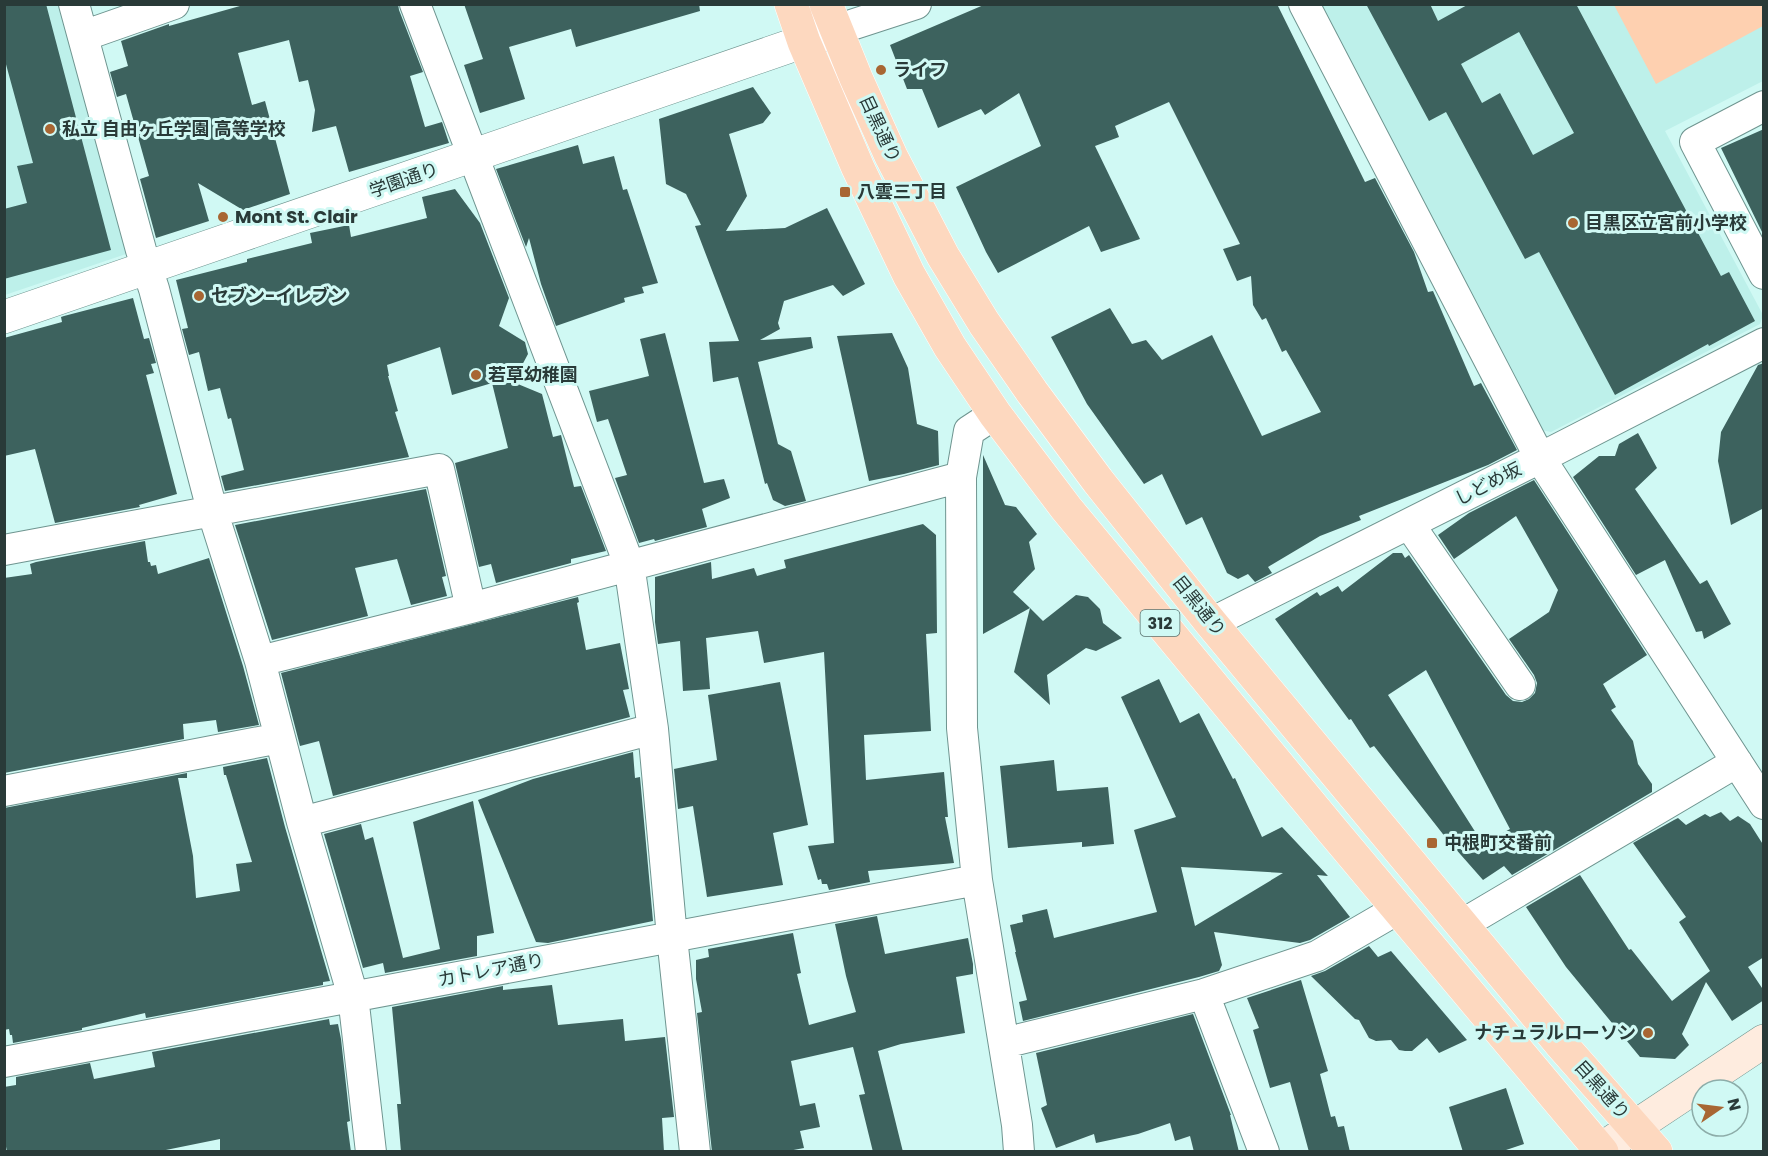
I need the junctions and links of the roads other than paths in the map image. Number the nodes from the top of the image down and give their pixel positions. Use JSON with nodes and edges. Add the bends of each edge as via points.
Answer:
{"nodes":[{"id":1,"x":74,"y":4,"type":"edge"},
{"id":2,"x":174,"y":4,"type":"edge"},
{"id":3,"x":415,"y":4,"type":"edge"},
{"id":4,"x":790,"y":4,"type":"edge"},
{"id":5,"x":915,"y":4,"type":"edge"},
{"id":6,"x":1304,"y":4,"type":"edge"},
{"id":7,"x":831,"y":17,"type":"edge"},
{"id":8,"x":82,"y":36,"type":"junction"},
{"id":9,"x":804,"y":42,"type":"junction"},
{"id":10,"x":1764,"y":106,"type":"edge"},
{"id":11,"x":473,"y":156,"type":"junction"},
{"id":12,"x":147,"y":269,"type":"junction"},
{"id":13,"x":1764,"y":274,"type":"edge"},
{"id":14,"x":4,"y":317,"type":"edge"},
{"id":15,"x":1764,"y":343,"type":"edge"},
{"id":16,"x":995,"y":414,"type":"junction"},
{"id":17,"x":1540,"y":459,"type":"junction"},
{"id":18,"x":961,"y":477,"type":"junction"},
{"id":19,"x":212,"y":510,"type":"junction"},
{"id":20,"x":1409,"y":524,"type":"junction"},
{"id":21,"x":4,"y":550,"type":"edge"},
{"id":22,"x":629,"y":564,"type":"junction"},
{"id":23,"x":471,"y":608,"type":"junction"},
{"id":24,"x":1211,"y":622,"type":"junction"},
{"id":25,"x":260,"y":662,"type":"junction"},
{"id":26,"x":1520,"y":685,"type":"dead end"},
{"id":27,"x":653,"y":729,"type":"junction"},
{"id":28,"x":280,"y":738,"type":"junction"},
{"id":29,"x":1737,"y":762,"type":"junction"},
{"id":30,"x":4,"y":790,"type":"edge"},
{"id":31,"x":1764,"y":804,"type":"edge"},
{"id":32,"x":302,"y":822,"type":"junction"},
{"id":33,"x":978,"y":880,"type":"junction"},
{"id":34,"x":1398,"y":909,"type":"junction"},
{"id":35,"x":1462,"y":924,"type":"junction"},
{"id":36,"x":672,"y":937,"type":"junction"},
{"id":37,"x":1204,"y":994,"type":"junction"},
{"id":38,"x":353,"y":996,"type":"junction"},
{"id":39,"x":1764,"y":1041,"type":"edge"},
{"id":40,"x":1004,"y":1043,"type":"junction"},
{"id":41,"x":4,"y":1062,"type":"edge"},
{"id":42,"x":1634,"y":1126,"type":"junction"},
{"id":43,"x":1600,"y":1151,"type":"edge"},
{"id":44,"x":370,"y":1152,"type":"edge"},
{"id":45,"x":695,"y":1152,"type":"edge"},
{"id":46,"x":1019,"y":1152,"type":"edge"},
{"id":47,"x":1264,"y":1152,"type":"edge"},
{"id":48,"x":1656,"y":1152,"type":"edge"}],
"edges":[{"from":1,"to":8,"type":"street"},
{"from":2,"to":8,"type":"street"},
{"from":3,"to":11,"type":"street"},
{"from":4,"to":9,"type":"main road","name":"目黒通り","number":"312"},
{"from":5,"to":7,"type":"street"},
{"from":6,"to":17,"type":"street"},
{"from":7,"to":9,"type":"street","name":"学園通り"},
{"from":7,"to":24,"type":"main road","name":"目黒通り","number":"312","via":[[891,156],[943,256],[984,323],[1091,472]]},
{"from":8,"to":12,"type":"street"},
{"from":9,"to":11,"type":"street","name":"学園通り"},
{"from":9,"to":16,"type":"main road","name":"目黒通り","number":"312","via":[[909,275]]},
{"from":10,"to":13,"type":"street","via":[[1695,142]]},
{"from":11,"to":12,"type":"street","name":"学園通り"},
{"from":11,"to":22,"type":"street"},
{"from":12,"to":14,"type":"street","name":"学園通り"},
{"from":12,"to":19,"type":"street"},
{"from":15,"to":17,"type":"street","name":"しどめ坂"},
{"from":16,"to":18,"type":"street","via":[[969,431]]},
{"from":16,"to":34,"type":"main road","name":"目黒通り","number":"312","via":[[1066,508]]},
{"from":17,"to":20,"type":"street","name":"しどめ坂"},
{"from":17,"to":29,"type":"street"},
{"from":18,"to":22,"type":"street"},
{"from":18,"to":33,"type":"street","via":[[962,728]]},
{"from":19,"to":21,"type":"street"},
{"from":19,"to":23,"type":"street","via":[[439,469]]},
{"from":19,"to":25,"type":"street"},
{"from":20,"to":24,"type":"street","name":"しどめ坂"},
{"from":20,"to":26,"type":"street"},
{"from":22,"to":23,"type":"street"},
{"from":22,"to":27,"type":"street"},
{"from":23,"to":25,"type":"street"},
{"from":24,"to":35,"type":"main road","name":"目黒通り","number":"312"},
{"from":25,"to":28,"type":"street"},
{"from":27,"to":32,"type":"street"},
{"from":27,"to":36,"type":"street"},
{"from":28,"to":30,"type":"street"},
{"from":28,"to":32,"type":"street"},
{"from":29,"to":31,"type":"street"},
{"from":29,"to":35,"type":"street"},
{"from":32,"to":38,"type":"street"},
{"from":33,"to":36,"type":"street","name":"カトレア通り"},
{"from":33,"to":40,"type":"street"},
{"from":34,"to":37,"type":"street","via":[[1317,956]]},
{"from":34,"to":43,"type":"main road","name":"目黒通り","number":"312"},
{"from":35,"to":42,"type":"main road","name":"目黒通り","number":"312"},
{"from":36,"to":38,"type":"street","name":"カトレア通り"},
{"from":36,"to":45,"type":"street"},
{"from":37,"to":40,"type":"street"},
{"from":37,"to":47,"type":"street"},
{"from":38,"to":41,"type":"street","name":"カトレア通り"},
{"from":38,"to":44,"type":"street"},
{"from":39,"to":42,"type":"main road"},
{"from":40,"to":46,"type":"street"},
{"from":42,"to":43,"type":"main road"},
{"from":42,"to":48,"type":"main road","name":"目黒通り","number":"312"}]}
